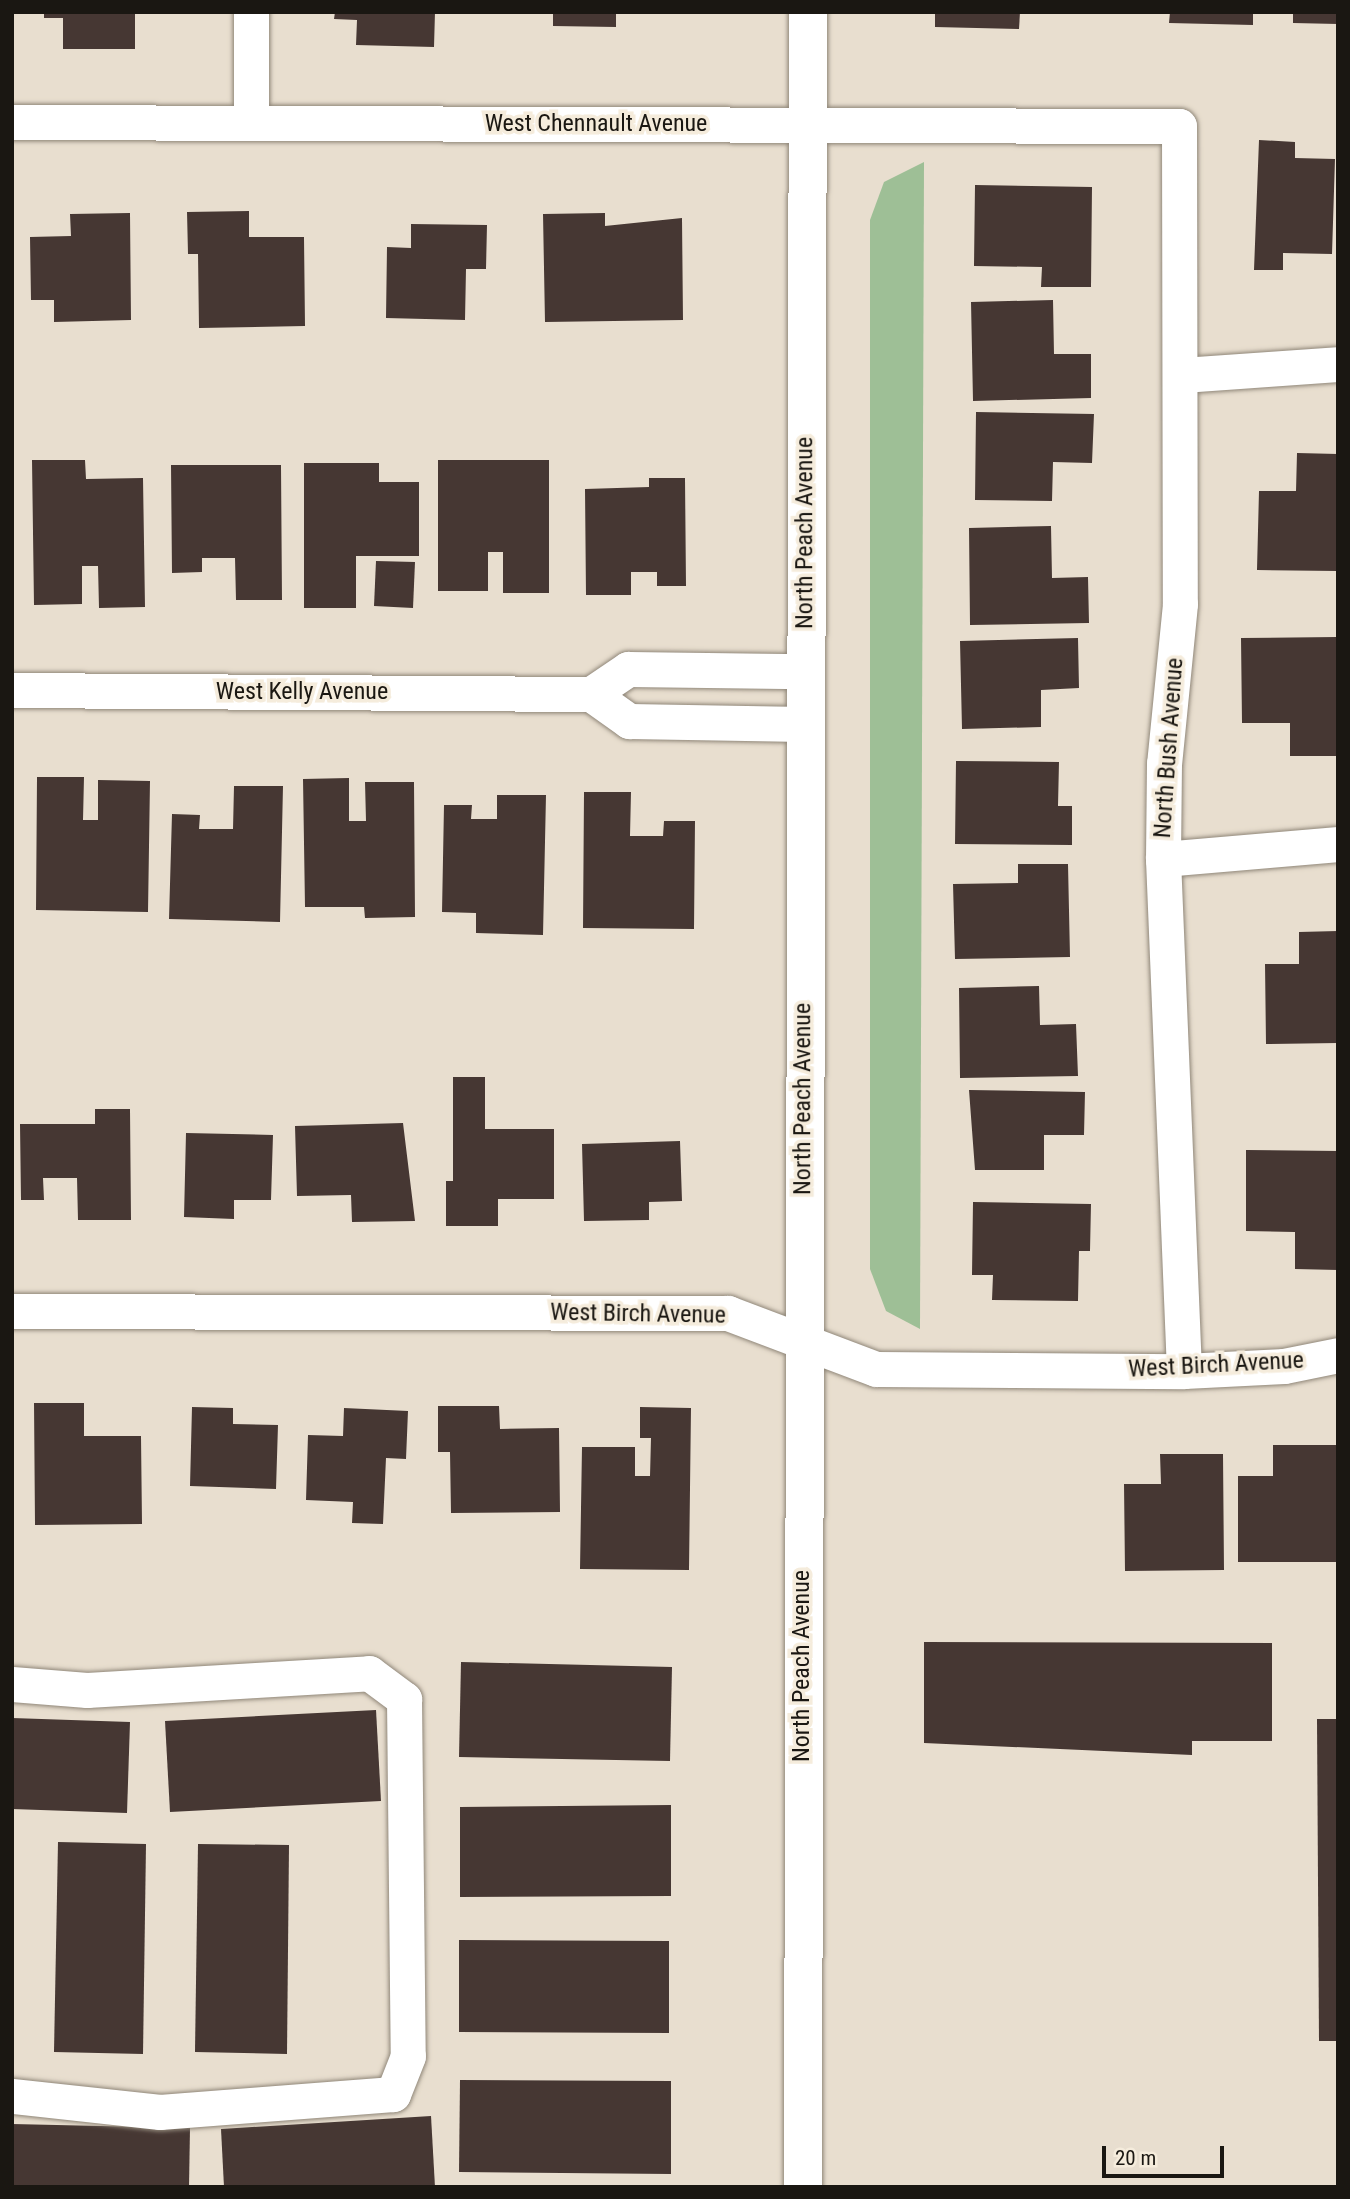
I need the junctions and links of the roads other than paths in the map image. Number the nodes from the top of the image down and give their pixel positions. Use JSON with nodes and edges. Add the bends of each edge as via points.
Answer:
{"nodes":[{"id":1,"x":251,"y":12,"type":"edge"},
{"id":2,"x":807,"y":12,"type":"edge"},
{"id":3,"x":12,"y":122,"type":"edge"},
{"id":4,"x":251,"y":123,"type":"junction"},
{"id":5,"x":808,"y":124,"type":"junction"},
{"id":6,"x":1179,"y":126,"type":"joint"},
{"id":7,"x":1338,"y":363,"type":"edge"},
{"id":8,"x":1182,"y":375,"type":"junction"},
{"id":9,"x":804,"y":671,"type":"junction"},
{"id":10,"x":12,"y":690,"type":"edge"},
{"id":11,"x":591,"y":694,"type":"junction"},
{"id":12,"x":804,"y":724,"type":"junction"},
{"id":13,"x":1338,"y":844,"type":"edge"},
{"id":14,"x":1163,"y":859,"type":"junction"},
{"id":15,"x":12,"y":1311,"type":"edge"},
{"id":16,"x":802,"y":1341,"type":"junction"},
{"id":17,"x":1338,"y":1355,"type":"edge"},
{"id":18,"x":1184,"y":1371,"type":"junction"},
{"id":19,"x":12,"y":1684,"type":"edge"},
{"id":20,"x":12,"y":2096,"type":"edge"},
{"id":21,"x":803,"y":2187,"type":"edge"}],
"edges":[{"from":1,"to":4,"type":"street"},
{"from":2,"to":5,"type":"street","name":"North Peach Avenue"},
{"from":3,"to":4,"type":"street","name":"West Chennault Avenue"},
{"from":4,"to":5,"type":"street","name":"West Chennault Avenue"},
{"from":5,"to":6,"type":"street","name":"West Chennault Avenue"},
{"from":5,"to":9,"type":"street","name":"North Peach Avenue"},
{"from":6,"to":8,"type":"street","name":"North Bush Avenue"},
{"from":7,"to":8,"type":"street"},
{"from":8,"to":14,"type":"street","name":"North Bush Avenue","via":[[1180,604],[1164,763]]},
{"from":9,"to":11,"type":"street","via":[[628,668]]},
{"from":9,"to":12,"type":"street","name":"North Peach Avenue"},
{"from":10,"to":11,"type":"street","name":"West Kelly Avenue"},
{"from":11,"to":12,"type":"street","via":[[629,721]]},
{"from":12,"to":16,"type":"street","name":"North Peach Avenue"},
{"from":13,"to":14,"type":"street"},
{"from":14,"to":18,"type":"street","name":"North Bush Avenue"},
{"from":15,"to":16,"type":"street","name":"West Birch Avenue","via":[[728,1313]]},
{"from":16,"to":18,"type":"street","name":"West Birch Avenue","via":[[876,1369]]},
{"from":16,"to":21,"type":"street","name":"North Peach Avenue"},
{"from":17,"to":18,"type":"street","name":"West Birch Avenue","via":[[1284,1366]]},
{"from":19,"to":20,"type":"street","via":[[87,1690],[369,1673],[404,1699],[408,2056],[393,2094],[160,2112]]}]}
